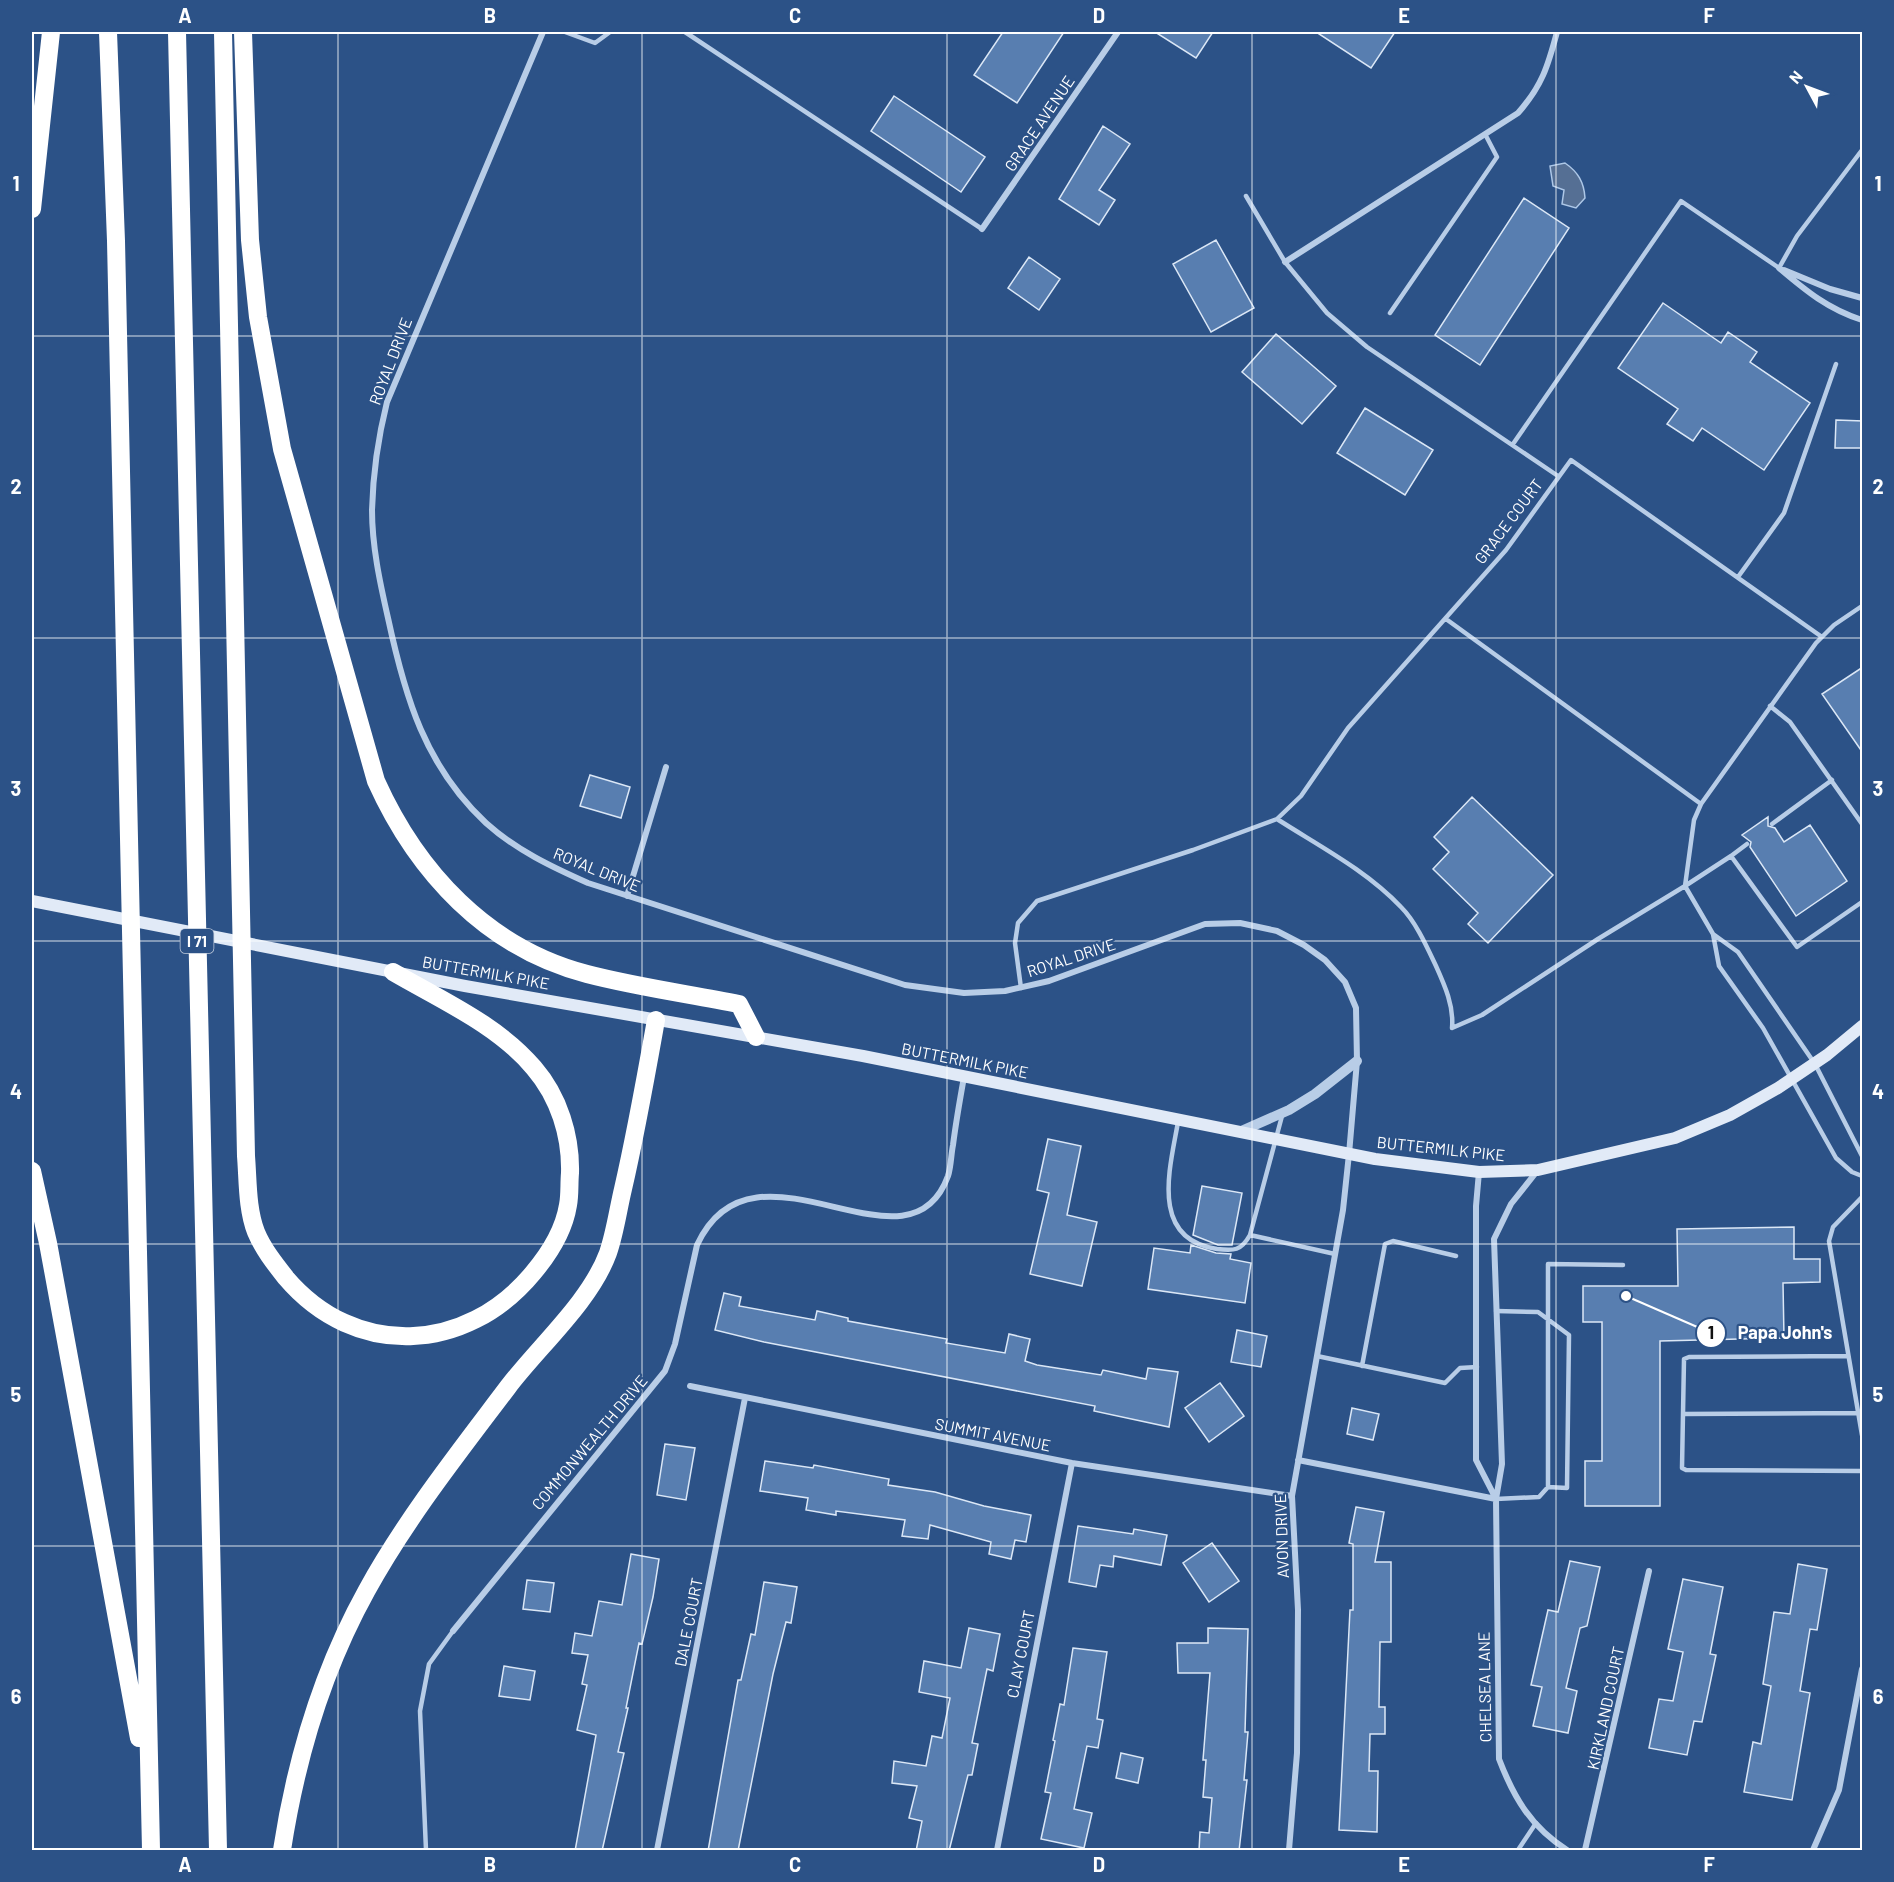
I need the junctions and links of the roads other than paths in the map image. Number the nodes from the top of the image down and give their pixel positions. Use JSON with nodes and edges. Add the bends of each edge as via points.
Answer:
{"nodes":[{"id":1,"x":51,"y":32,"type":"edge"},
{"id":2,"x":108,"y":32,"type":"edge"},
{"id":3,"x":177,"y":32,"type":"edge"},
{"id":4,"x":223,"y":32,"type":"edge"},
{"id":5,"x":243,"y":32,"type":"edge"},
{"id":6,"x":543,"y":32,"type":"edge"},
{"id":7,"x":565,"y":32,"type":"edge"},
{"id":8,"x":610,"y":32,"type":"edge"},
{"id":9,"x":686,"y":32,"type":"edge"},
{"id":10,"x":1118,"y":32,"type":"edge"},
{"id":11,"x":1557,"y":32,"type":"edge"},
{"id":12,"x":1485,"y":134,"type":"junction"},
{"id":13,"x":1863,"y":150,"type":"edge"},
{"id":14,"x":1246,"y":196,"type":"dead end"},
{"id":15,"x":32,"y":209,"type":"edge"},
{"id":16,"x":982,"y":229,"type":"joint"},
{"id":17,"x":1285,"y":262,"type":"junction"},
{"id":18,"x":1779,"y":268,"type":"junction"},
{"id":19,"x":1863,"y":298,"type":"edge"},
{"id":20,"x":1390,"y":313,"type":"dead end"},
{"id":21,"x":1863,"y":320,"type":"edge"},
{"id":22,"x":1836,"y":364,"type":"dead end"},
{"id":23,"x":1513,"y":444,"type":"junction"},
{"id":24,"x":1558,"y":476,"type":"junction"},
{"id":25,"x":1738,"y":577,"type":"junction"},
{"id":26,"x":1863,"y":606,"type":"edge"},
{"id":27,"x":1446,"y":619,"type":"junction"},
{"id":28,"x":1822,"y":637,"type":"junction"},
{"id":29,"x":1770,"y":706,"type":"junction"},
{"id":30,"x":666,"y":767,"type":"dead end"},
{"id":31,"x":1832,"y":780,"type":"junction"},
{"id":32,"x":1701,"y":804,"type":"junction"},
{"id":33,"x":1277,"y":819,"type":"junction"},
{"id":34,"x":1772,"y":824,"type":"dead end"},
{"id":35,"x":1863,"y":824,"type":"edge"},
{"id":36,"x":1747,"y":844,"type":"dead end"},
{"id":37,"x":1731,"y":856,"type":"junction"},
{"id":38,"x":1686,"y":886,"type":"junction"},
{"id":39,"x":627,"y":896,"type":"junction"},
{"id":40,"x":32,"y":901,"type":"edge"},
{"id":41,"x":1863,"y":902,"type":"edge"},
{"id":42,"x":1713,"y":934,"type":"junction"},
{"id":43,"x":393,"y":972,"type":"junction"},
{"id":44,"x":1021,"y":988,"type":"junction"},
{"id":45,"x":656,"y":1020,"type":"junction"},
{"id":46,"x":1863,"y":1026,"type":"edge"},
{"id":47,"x":756,"y":1037,"type":"junction"},
{"id":48,"x":1357,"y":1061,"type":"junction"},
{"id":49,"x":1815,"y":1064,"type":"junction"},
{"id":50,"x":964,"y":1076,"type":"junction"},
{"id":51,"x":1791,"y":1080,"type":"junction"},
{"id":52,"x":1283,"y":1113,"type":"junction"},
{"id":53,"x":1179,"y":1119,"type":"junction"},
{"id":54,"x":1239,"y":1131,"type":"junction"},
{"id":55,"x":1276,"y":1139,"type":"junction"},
{"id":56,"x":1349,"y":1154,"type":"junction"},
{"id":57,"x":1863,"y":1156,"type":"edge"},
{"id":58,"x":1538,"y":1170,"type":"junction"},
{"id":59,"x":32,"y":1171,"type":"edge"},
{"id":60,"x":1479,"y":1172,"type":"junction"},
{"id":61,"x":1863,"y":1176,"type":"edge"},
{"id":62,"x":1863,"y":1197,"type":"edge"},
{"id":63,"x":1250,"y":1235,"type":"junction"},
{"id":64,"x":1335,"y":1254,"type":"junction"},
{"id":65,"x":1456,"y":1256,"type":"dead end"},
{"id":66,"x":1623,"y":1265,"type":"dead end"},
{"id":67,"x":1496,"y":1311,"type":"junction"},
{"id":68,"x":1546,"y":1321,"type":"junction"},
{"id":69,"x":1317,"y":1356,"type":"junction"},
{"id":70,"x":1848,"y":1356,"type":"junction"},
{"id":71,"x":1362,"y":1366,"type":"junction"},
{"id":72,"x":1477,"y":1367,"type":"junction"},
{"id":73,"x":690,"y":1386,"type":"dead end"},
{"id":74,"x":745,"y":1398,"type":"junction"},
{"id":75,"x":1858,"y":1413,"type":"junction"},
{"id":76,"x":1683,"y":1414,"type":"junction"},
{"id":77,"x":1863,"y":1435,"type":"edge"},
{"id":78,"x":1299,"y":1460,"type":"junction"},
{"id":79,"x":1072,"y":1463,"type":"junction"},
{"id":80,"x":1863,"y":1471,"type":"edge"},
{"id":81,"x":1548,"y":1487,"type":"junction"},
{"id":82,"x":1292,"y":1496,"type":"junction"},
{"id":83,"x":1496,"y":1499,"type":"junction"},
{"id":84,"x":1649,"y":1571,"type":"dead end"},
{"id":85,"x":453,"y":1631,"type":"joint"},
{"id":86,"x":1863,"y":1669,"type":"edge"},
{"id":87,"x":149,"y":1791,"type":"junction"},
{"id":88,"x":1536,"y":1823,"type":"junction"},
{"id":89,"x":151,"y":1851,"type":"edge"},
{"id":90,"x":218,"y":1851,"type":"edge"},
{"id":91,"x":282,"y":1851,"type":"edge"},
{"id":92,"x":426,"y":1851,"type":"edge"},
{"id":93,"x":657,"y":1851,"type":"edge"},
{"id":94,"x":997,"y":1851,"type":"edge"},
{"id":95,"x":1289,"y":1851,"type":"edge"},
{"id":96,"x":1518,"y":1851,"type":"edge"},
{"id":97,"x":1567,"y":1851,"type":"edge"},
{"id":98,"x":1585,"y":1851,"type":"edge"},
{"id":99,"x":1813,"y":1851,"type":"edge"}],
"edges":[{"from":1,"to":15,"type":"highway"},
{"from":2,"to":87,"type":"highway","via":[[116,241]]},
{"from":3,"to":90,"type":"highway","number":"I 71"},
{"from":4,"to":43,"type":"highway","via":[[246,1156],[251,1215],[256,1233],[273,1262],[302,1296],[328,1316],[394,1336],[447,1332],[474,1323],[515,1295],[546,1257],[568,1205],[570,1151],[550,1090],[515,1048],[481,1023]]},
{"from":5,"to":47,"type":"highway","via":[[250,240],[258,317],[280,438],[376,781],[393,819],[434,877],[471,914],[527,951],[586,974],[739,1004]]},
{"from":6,"to":39,"type":"street","name":"ROYAL DRIVE","via":[[387,402],[378,437],[374,480],[375,548],[400,674],[418,728],[452,785],[486,823],[512,843],[550,866]]},
{"from":7,"to":8,"type":"lane","via":[[595,43]]},
{"from":9,"to":16,"type":"lane"},
{"from":10,"to":16,"type":"street","name":"GRACE AVENUE"},
{"from":11,"to":12,"type":"street","via":[[1546,73],[1534,95],[1518,113]]},
{"from":12,"to":17,"type":"street"},
{"from":12,"to":20,"type":"lane","via":[[1497,157]]},
{"from":13,"to":18,"type":"lane","via":[[1797,236]]},
{"from":14,"to":17,"type":"lane","name":"GRACE COURT"},
{"from":17,"to":23,"type":"lane","name":"GRACE COURT","via":[[1327,313],[1367,347]]},
{"from":18,"to":19,"type":"street"},
{"from":18,"to":21,"type":"street","via":[[1814,298]]},
{"from":18,"to":23,"type":"lane","via":[[1681,201]]},
{"from":22,"to":25,"type":"lane","via":[[1784,513]]},
{"from":23,"to":24,"type":"lane","name":"GRACE COURT"},
{"from":24,"to":25,"type":"lane","via":[[1571,460]]},
{"from":24,"to":27,"type":"lane","name":"GRACE COURT","via":[[1506,550]]},
{"from":25,"to":28,"type":"lane"},
{"from":26,"to":28,"type":"lane"},
{"from":27,"to":32,"type":"lane"},
{"from":27,"to":33,"type":"lane","name":"GRACE COURT","via":[[1348,728],[1301,796]]},
{"from":28,"to":29,"type":"lane"},
{"from":29,"to":31,"type":"lane","via":[[1790,722]]},
{"from":29,"to":32,"type":"lane"},
{"from":30,"to":39,"type":"street"},
{"from":31,"to":34,"type":"lane"},
{"from":31,"to":35,"type":"lane"},
{"from":32,"to":38,"type":"lane","via":[[1694,820]]},
{"from":33,"to":38,"type":"lane","via":[[1366,875],[1403,908],[1442,978],[1453,1012],[1452,1028],[1482,1015]]},
{"from":33,"to":44,"type":"lane","via":[[1037,901],[1018,923],[1015,943]]},
{"from":36,"to":37,"type":"lane"},
{"from":37,"to":38,"type":"lane"},
{"from":37,"to":41,"type":"lane","via":[[1797,947]]},
{"from":38,"to":42,"type":"lane"},
{"from":39,"to":44,"type":"street","name":"ROYAL DRIVE","via":[[905,985],[964,993]]},
{"from":40,"to":43,"type":"main road","name":"BUTTERMILK PIKE"},
{"from":42,"to":49,"type":"lane","via":[[1738,952]]},
{"from":42,"to":51,"type":"lane","via":[[1719,966],[1763,1028]]},
{"from":43,"to":45,"type":"main road","name":"BUTTERMILK PIKE"},
{"from":44,"to":48,"type":"street","name":"ROYAL DRIVE","via":[[1070,975],[1205,924],[1250,925],[1277,931],[1304,945],[1345,982],[1356,1008]]},
{"from":45,"to":47,"type":"main road","name":"BUTTERMILK PIKE"},
{"from":45,"to":91,"type":"highway","via":[[608,1253],[591,1284],[509,1385],[395,1542],[367,1590],[315,1706],[291,1790]]},
{"from":46,"to":49,"type":"main road","name":"BUTTERMILK PIKE"},
{"from":47,"to":50,"type":"main road","name":"BUTTERMILK PIKE"},
{"from":48,"to":52,"type":"street"},
{"from":48,"to":56,"type":"street","name":"ROYAL DRIVE"},
{"from":49,"to":51,"type":"main road","name":"BUTTERMILK PIKE"},
{"from":49,"to":57,"type":"lane"},
{"from":50,"to":53,"type":"main road","name":"BUTTERMILK PIKE"},
{"from":50,"to":85,"type":"street","name":"COMMONWEALTH DRIVE","via":[[948,1176],[935,1198],[915,1214],[886,1218],[790,1197],[752,1197],[721,1211],[697,1245],[675,1344],[658,1381]]},
{"from":51,"to":58,"type":"main road","name":"BUTTERMILK PIKE","via":[[1730,1115],[1675,1138]]},
{"from":51,"to":61,"type":"lane","via":[[1836,1158]]},
{"from":52,"to":54,"type":"street"},
{"from":52,"to":55,"type":"lane"},
{"from":53,"to":54,"type":"main road","name":"BUTTERMILK PIKE"},
{"from":53,"to":63,"type":"lane","via":[[1167,1195],[1175,1222],[1203,1247],[1235,1251],[1244,1246]]},
{"from":54,"to":55,"type":"main road","name":"BUTTERMILK PIKE"},
{"from":55,"to":56,"type":"main road","name":"BUTTERMILK PIKE"},
{"from":55,"to":63,"type":"lane"},
{"from":56,"to":60,"type":"main road","name":"BUTTERMILK PIKE"},
{"from":56,"to":64,"type":"street","name":"AVON DRIVE"},
{"from":58,"to":60,"type":"main road","name":"BUTTERMILK PIKE"},
{"from":58,"to":67,"type":"street","name":"CHELSEA LANE","via":[[1511,1204],[1494,1239]]},
{"from":59,"to":87,"type":"highway"},
{"from":60,"to":72,"type":"street","name":"CHELSEA LANE"},
{"from":62,"to":70,"type":"lane","via":[[1833,1227],[1829,1241]]},
{"from":63,"to":64,"type":"lane"},
{"from":64,"to":69,"type":"street","name":"AVON DRIVE"},
{"from":65,"to":71,"type":"lane","via":[[1393,1241],[1385,1245]]},
{"from":66,"to":68,"type":"lane","via":[[1548,1264]]},
{"from":67,"to":68,"type":"lane","via":[[1538,1312]]},
{"from":67,"to":83,"type":"street","name":"CHELSEA LANE","via":[[1502,1464]]},
{"from":68,"to":81,"type":"lane"},
{"from":68,"to":81,"type":"lane","via":[[1569,1335],[1567,1488]]},
{"from":69,"to":71,"type":"lane"},
{"from":69,"to":78,"type":"street","name":"AVON DRIVE"},
{"from":70,"to":75,"type":"lane"},
{"from":70,"to":76,"type":"lane","via":[[1689,1357],[1684,1359]]},
{"from":71,"to":72,"type":"lane","via":[[1445,1383],[1460,1368]]},
{"from":72,"to":83,"type":"street","name":"CHELSEA LANE","via":[[1476,1460]]},
{"from":73,"to":74,"type":"street","name":"SUMMIT AVENUE"},
{"from":74,"to":79,"type":"street","name":"SUMMIT AVENUE"},
{"from":74,"to":93,"type":"street","name":"DALE COURT"},
{"from":75,"to":76,"type":"lane"},
{"from":75,"to":77,"type":"lane"},
{"from":76,"to":80,"type":"lane","via":[[1682,1467],[1686,1470]]},
{"from":78,"to":82,"type":"street","name":"AVON DRIVE"},
{"from":78,"to":83,"type":"street"},
{"from":79,"to":82,"type":"street","name":"SUMMIT AVENUE"},
{"from":79,"to":94,"type":"street","name":"CLAY COURT"},
{"from":81,"to":83,"type":"lane","via":[[1539,1497]]},
{"from":82,"to":95,"type":"street","name":"AVON DRIVE","via":[[1298,1610],[1297,1753]]},
{"from":83,"to":88,"type":"street","name":"CHELSEA LANE","via":[[1499,1759],[1512,1794]]},
{"from":84,"to":98,"type":"street","name":"KIRKLAND COURT"},
{"from":85,"to":92,"type":"lane","via":[[429,1664],[420,1712]]},
{"from":86,"to":99,"type":"street","via":[[1839,1790]]},
{"from":87,"to":89,"type":"highway"},
{"from":88,"to":96,"type":"lane"},
{"from":88,"to":97,"type":"street","name":"CHELSEA LANE"}]}
